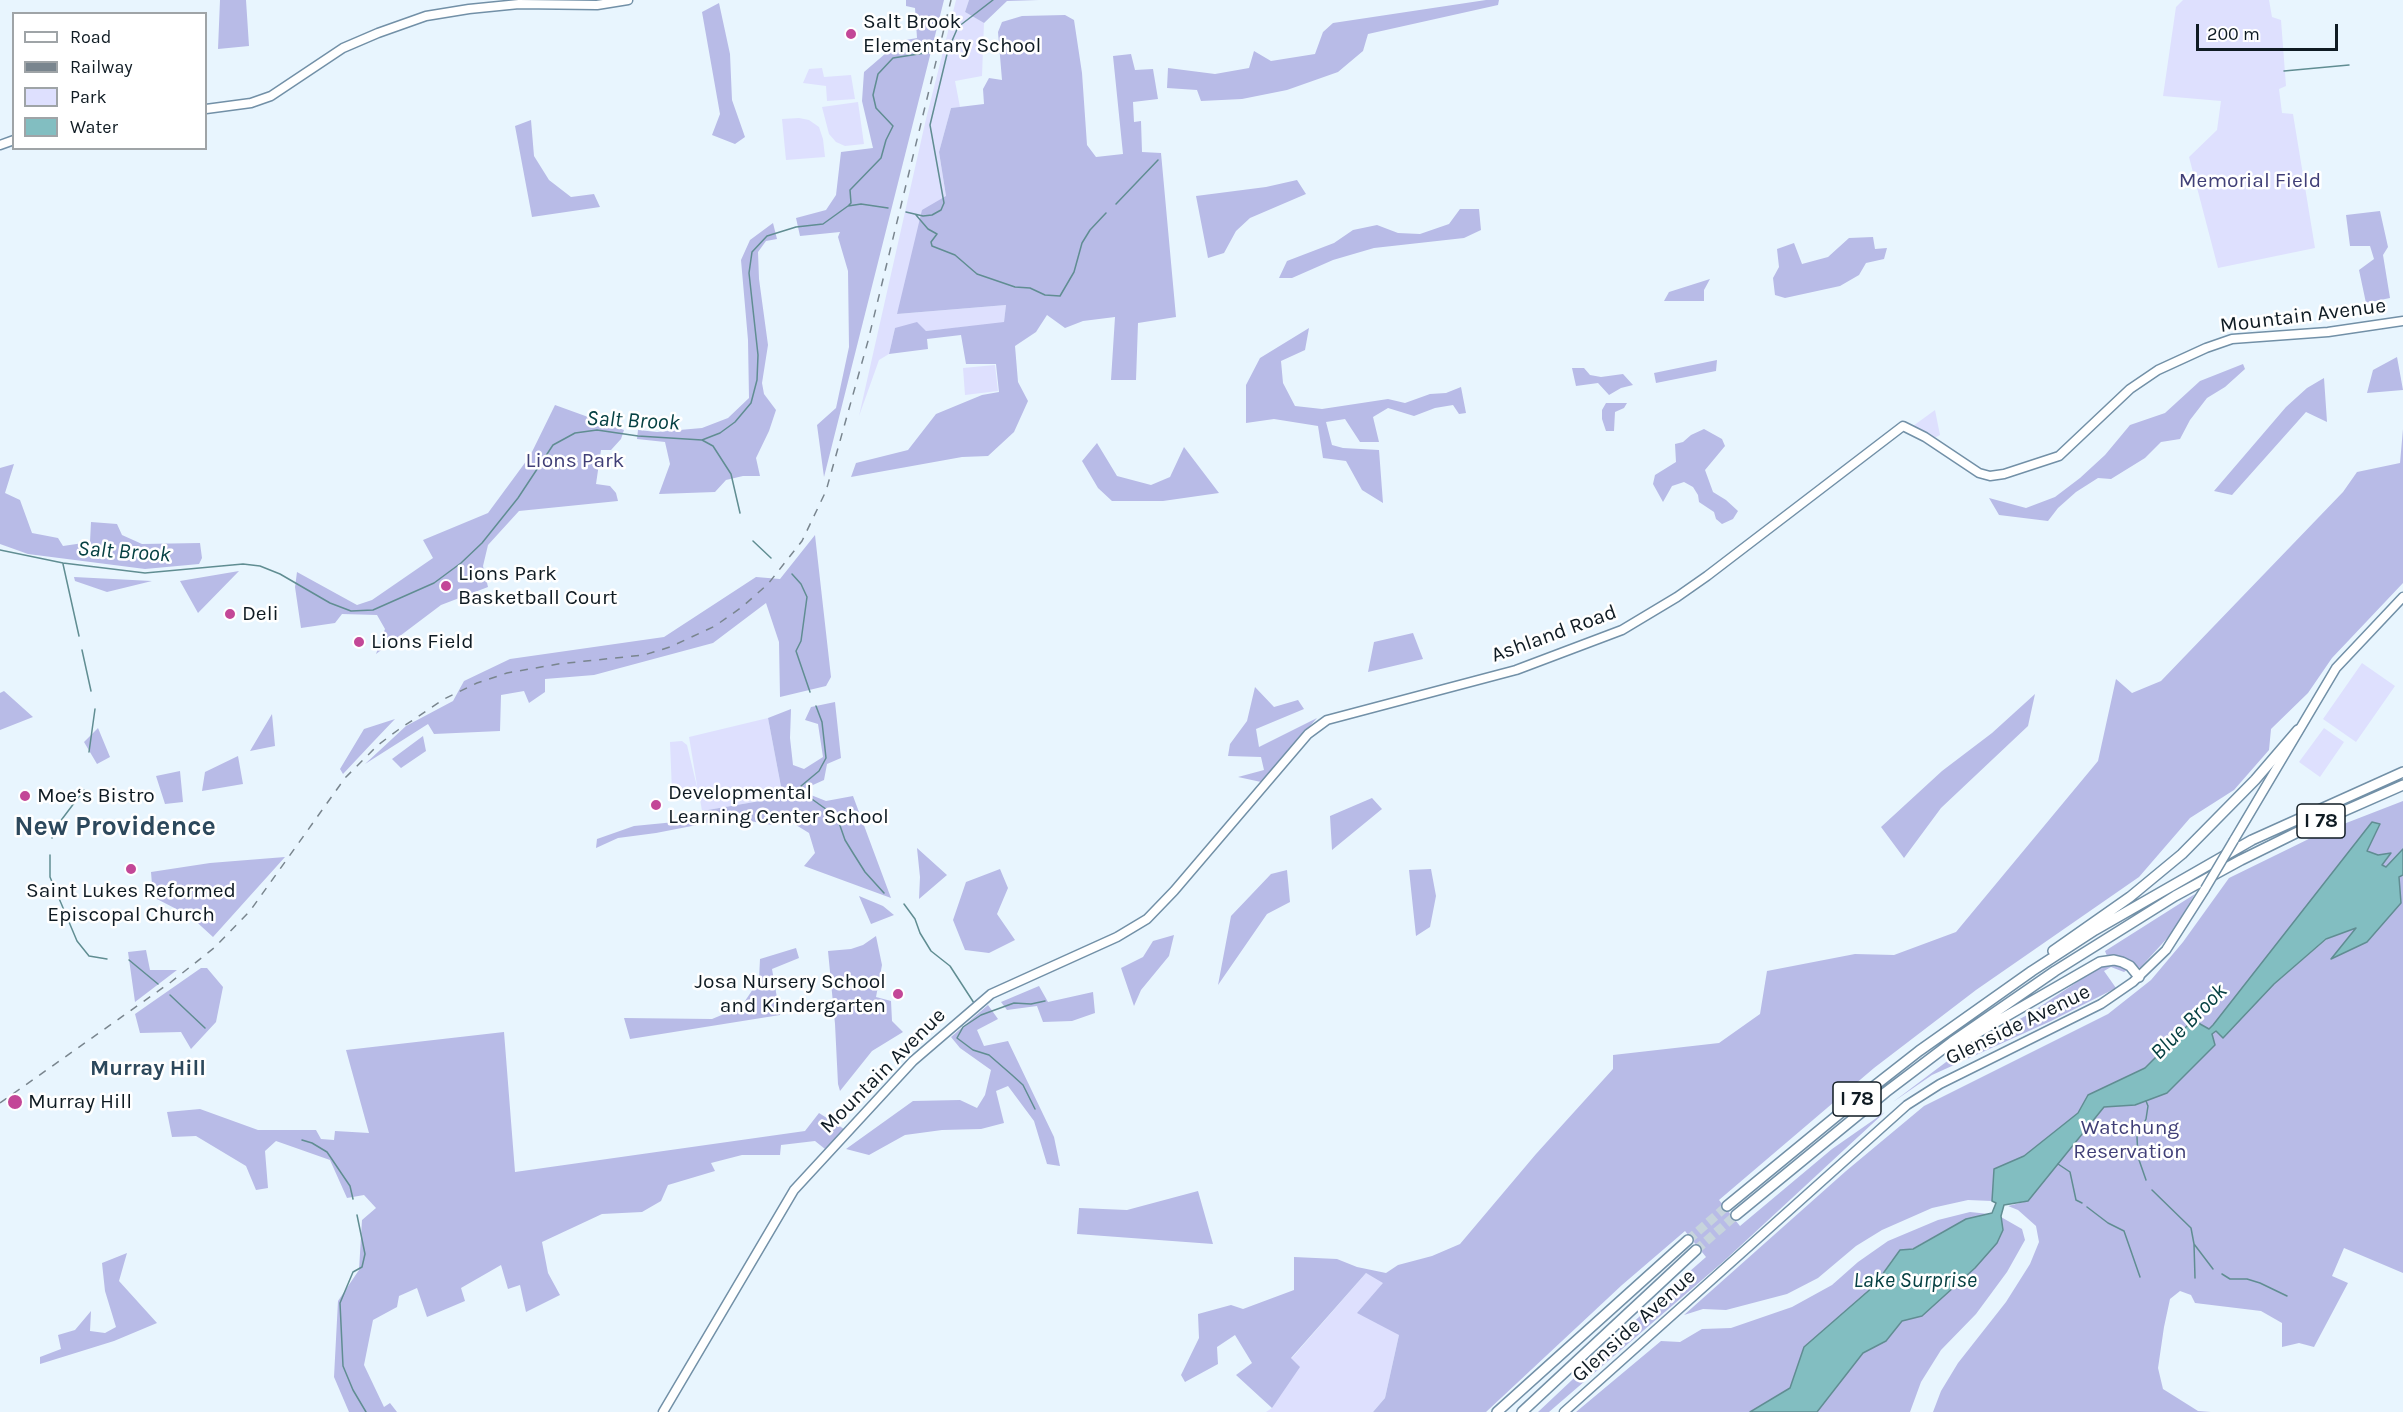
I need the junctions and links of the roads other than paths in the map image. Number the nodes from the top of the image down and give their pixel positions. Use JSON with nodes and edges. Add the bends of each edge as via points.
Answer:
{"nodes":[{"id":1,"x":628,"y":0,"type":"edge"},
{"id":2,"x":207,"y":109,"type":"edge"},
{"id":3,"x":2403,"y":321,"type":"edge"},
{"id":4,"x":1903,"y":426,"type":"joint"},
{"id":5,"x":2403,"y":597,"type":"edge"},
{"id":6,"x":2298,"y":730,"type":"junction"},
{"id":7,"x":1308,"y":734,"type":"joint"},
{"id":8,"x":2403,"y":772,"type":"edge"},
{"id":9,"x":2403,"y":785,"type":"edge"},
{"id":10,"x":2032,"y":971,"type":"junction"},
{"id":11,"x":2139,"y":977,"type":"junction"},
{"id":12,"x":1937,"y":1053,"type":"junction"},
{"id":13,"x":1727,"y":1206,"type":"tunnel mouth"},
{"id":14,"x":1736,"y":1215,"type":"tunnel mouth"},
{"id":15,"x":1688,"y":1240,"type":"tunnel mouth"},
{"id":16,"x":1696,"y":1250,"type":"tunnel mouth"},
{"id":17,"x":663,"y":1412,"type":"edge"},
{"id":18,"x":1497,"y":1412,"type":"edge"},
{"id":19,"x":1522,"y":1412,"type":"edge"},
{"id":20,"x":1564,"y":1412,"type":"edge"}],
"edges":[{"from":1,"to":2,"type":"main road","via":[[519,4],[426,16],[343,48],[271,96]]},
{"from":3,"to":4,"type":"main road","name":"Mountain Avenue","via":[[2232,339],[2206,348],[2146,377],[2118,398],[2064,453],[2004,474],[1987,476]]},
{"from":4,"to":7,"type":"main road","name":"Ashland Road","via":[[1707,576],[1622,630],[1516,670],[1333,717]]},
{"from":5,"to":6,"type":"main road","name":"Glenside Avenue","via":[[2336,668]]},
{"from":6,"to":10,"type":"highway","via":[[2249,787],[2182,854],[2130,897],[2038,961]]},
{"from":6,"to":11,"type":"main road","name":"Glenside Avenue","bridge":true,"via":[[2173,940]]},
{"from":7,"to":17,"type":"main road","name":"Mountain Avenue","via":[[1147,919],[1117,937],[992,994],[913,1060],[794,1190]]},
{"from":8,"to":10,"type":"highway","number":"I 78","via":[[2252,840],[2149,897]]},
{"from":9,"to":12,"type":"highway","number":"I 78","via":[[2310,826],[2175,896],[2055,971]]},
{"from":10,"to":13,"type":"highway","number":"I 78","via":[[1911,1058]]},
{"from":11,"to":12,"type":"highway","via":[[2122,962],[2100,962],[1957,1046]]},
{"from":11,"to":20,"type":"main road","name":"Glenside Avenue","via":[[2101,1004],[1949,1079],[1907,1105]]},
{"from":12,"to":14,"type":"highway","number":"I 78"},
{"from":15,"to":18,"type":"highway"},
{"from":16,"to":19,"type":"highway"}]}
